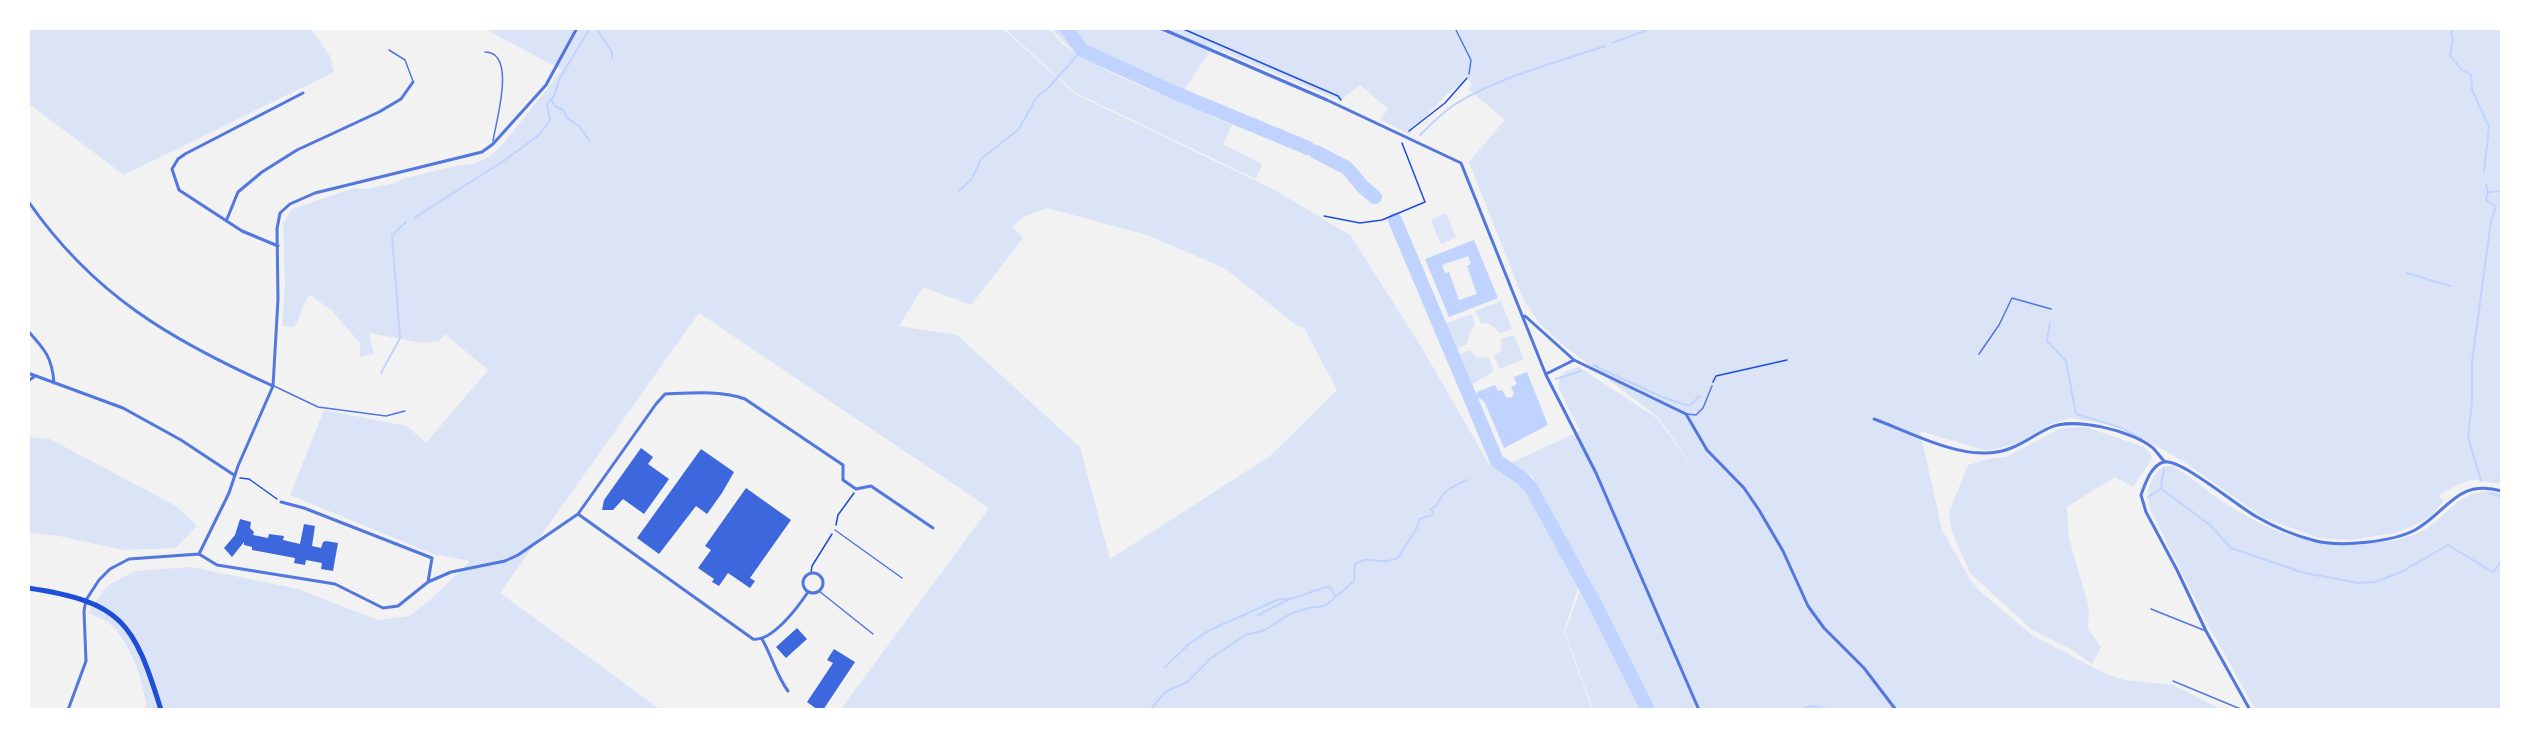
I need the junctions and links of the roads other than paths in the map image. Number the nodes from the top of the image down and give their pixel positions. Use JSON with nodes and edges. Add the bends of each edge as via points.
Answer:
{"nodes":[{"id":1,"x":577,"y":28,"type":"edge"},
{"id":2,"x":1160,"y":28,"type":"edge"},
{"id":3,"x":1455,"y":28,"type":"edge"},
{"id":4,"x":389,"y":50,"type":"dead end"},
{"id":5,"x":485,"y":52,"type":"dead end"},
{"id":6,"x":1468,"y":74,"type":"road end"},
{"id":7,"x":413,"y":82,"type":"joint"},
{"id":8,"x":303,"y":93,"type":"dead end"},
{"id":9,"x":493,"y":144,"type":"junction"},
{"id":10,"x":28,"y":201,"type":"edge"},
{"id":11,"x":227,"y":219,"type":"junction"},
{"id":12,"x":278,"y":246,"type":"junction"},
{"id":13,"x":2051,"y":309,"type":"dead end"},
{"id":14,"x":1524,"y":315,"type":"junction"},
{"id":15,"x":28,"y":331,"type":"edge"},
{"id":16,"x":1979,"y":354,"type":"dead end"},
{"id":17,"x":1574,"y":360,"type":"junction"},
{"id":18,"x":28,"y":373,"type":"edge"},
{"id":19,"x":1546,"y":375,"type":"junction"},
{"id":20,"x":35,"y":376,"type":"junction"},
{"id":21,"x":28,"y":381,"type":"edge"},
{"id":22,"x":54,"y":383,"type":"junction"},
{"id":23,"x":273,"y":386,"type":"junction"},
{"id":24,"x":1712,"y":386,"type":"road end"},
{"id":25,"x":405,"y":411,"type":"dead end"},
{"id":26,"x":1686,"y":414,"type":"junction"},
{"id":27,"x":1874,"y":419,"type":"dead end"},
{"id":28,"x":2164,"y":462,"type":"junction"},
{"id":29,"x":234,"y":475,"type":"junction"},
{"id":30,"x":2502,"y":491,"type":"edge"},
{"id":31,"x":281,"y":502,"type":"road end"},
{"id":32,"x":578,"y":514,"type":"junction"},
{"id":33,"x":933,"y":528,"type":"dead end"},
{"id":34,"x":835,"y":530,"type":"dead end"},
{"id":35,"x":199,"y":554,"type":"junction"},
{"id":36,"x":902,"y":578,"type":"dead end"},
{"id":37,"x":428,"y":582,"type":"junction"},
{"id":38,"x":28,"y":588,"type":"edge"},
{"id":39,"x":819,"y":591,"type":"junction"},
{"id":40,"x":808,"y":592,"type":"junction"},
{"id":41,"x":86,"y":600,"type":"junction"},
{"id":42,"x":2151,"y":609,"type":"dead end"},
{"id":43,"x":2206,"y":631,"type":"junction"},
{"id":44,"x":873,"y":634,"type":"dead end"},
{"id":45,"x":762,"y":639,"type":"junction"},
{"id":46,"x":2173,"y":681,"type":"dead end"},
{"id":47,"x":788,"y":691,"type":"dead end"},
{"id":48,"x":68,"y":710,"type":"edge"},
{"id":49,"x":161,"y":710,"type":"edge"},
{"id":50,"x":1699,"y":710,"type":"edge"},
{"id":51,"x":1896,"y":710,"type":"edge"},
{"id":52,"x":2243,"y":710,"type":"edge"},
{"id":53,"x":2250,"y":710,"type":"edge"}],
"edges":[{"from":1,"to":9,"type":"street","via":[[546,85]]},
{"from":2,"to":14,"type":"street","via":[[1461,163]]},
{"from":3,"to":6,"type":"lane","via":[[1472,60]]},
{"from":4,"to":7,"type":"lane","via":[[405,60]]},
{"from":5,"to":9,"type":"lane","via":[[498,56],[502,69]]},
{"from":7,"to":11,"type":"street","via":[[394,104],[297,150],[262,172],[238,192]]},
{"from":8,"to":11,"type":"street","via":[[178,159],[172,169],[179,189]]},
{"from":9,"to":12,"type":"street","via":[[464,158],[298,200],[280,213]]},
{"from":10,"to":23,"type":"street","via":[[73,258],[145,319]]},
{"from":11,"to":12,"type":"street","via":[[242,231]]},
{"from":12,"to":23,"type":"street"},
{"from":13,"to":16,"type":"lane","via":[[2012,298]]},
{"from":14,"to":17,"type":"street"},
{"from":14,"to":19,"type":"street"},
{"from":15,"to":22,"type":"street","via":[[47,353],[53,365]]},
{"from":17,"to":19,"type":"street"},
{"from":17,"to":26,"type":"street"},
{"from":18,"to":20,"type":"street"},
{"from":19,"to":50,"type":"street","via":[[1596,473]]},
{"from":20,"to":21,"type":"street"},
{"from":20,"to":22,"type":"street"},
{"from":22,"to":29,"type":"street","via":[[123,408]]},
{"from":23,"to":25,"type":"lane","via":[[318,407],[386,416]]},
{"from":23,"to":29,"type":"street"},
{"from":24,"to":26,"type":"lane","via":[[1703,408],[1696,415]]},
{"from":26,"to":51,"type":"street","via":[[1707,450],[1759,510],[1824,628],[1864,669]]},
{"from":27,"to":28,"type":"street","via":[[1963,452],[1987,453],[2020,446],[2059,424],[2097,425],[2151,447]]},
{"from":28,"to":30,"type":"street","via":[[2181,465],[2258,518],[2319,541],[2351,543],[2406,533],[2468,490]]},
{"from":28,"to":43,"type":"street","via":[[2148,478],[2142,502]]},
{"from":29,"to":35,"type":"street"},
{"from":31,"to":37,"type":"street","via":[[432,558]]},
{"from":32,"to":33,"type":"street","via":[[665,394],[734,395],[843,465],[843,480],[856,489],[871,486]]},
{"from":32,"to":37,"type":"street","via":[[505,561],[451,572]]},
{"from":32,"to":45,"type":"street","via":[[753,639]]},
{"from":34,"to":36,"type":"lane"},
{"from":35,"to":37,"type":"street","via":[[217,565],[335,584],[383,608],[398,606]]},
{"from":35,"to":41,"type":"street","via":[[124,560],[105,573]]},
{"from":38,"to":41,"type":"main road"},
{"from":39,"to":40,"type":"street"},
{"from":39,"to":40,"type":"street","via":[[821,577],[811,573],[802,582]]},
{"from":39,"to":44,"type":"lane"},
{"from":40,"to":45,"type":"street","via":[[793,613]]},
{"from":41,"to":48,"type":"street","via":[[86,661]]},
{"from":41,"to":49,"type":"main road","via":[[104,609],[131,633],[142,652]]},
{"from":42,"to":43,"type":"lane"},
{"from":43,"to":53,"type":"street"},
{"from":45,"to":47,"type":"street"},
{"from":46,"to":52,"type":"lane"}]}
